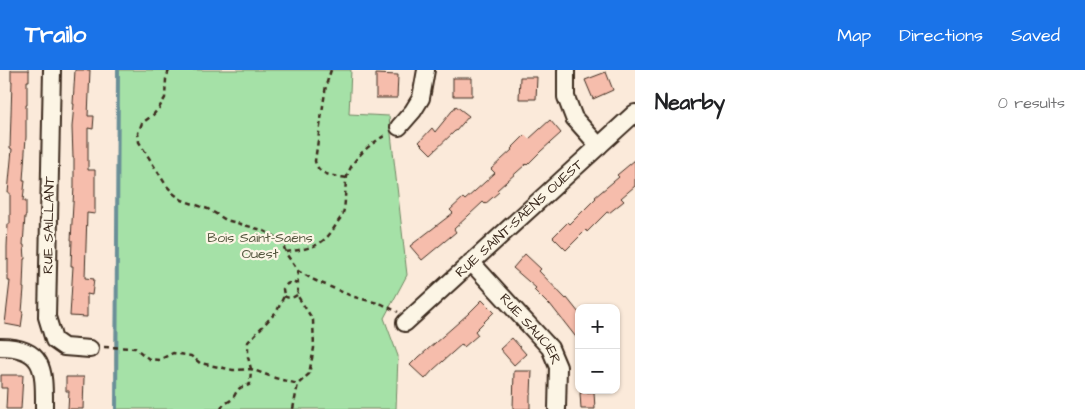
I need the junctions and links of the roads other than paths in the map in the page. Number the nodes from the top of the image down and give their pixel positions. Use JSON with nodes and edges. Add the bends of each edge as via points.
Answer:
{"nodes":[{"id":1,"x":52,"y":70,"type":"edge"},
{"id":2,"x":426,"y":70,"type":"edge"},
{"id":3,"x":566,"y":70,"type":"edge"},
{"id":4,"x":635,"y":113,"type":"edge"},
{"id":5,"x":399,"y":127,"type":"road end"},
{"id":6,"x":599,"y":146,"type":"junction"},
{"id":7,"x":471,"y":262,"type":"junction"},
{"id":8,"x":406,"y":321,"type":"road end"},
{"id":9,"x":0,"y":347,"type":"edge"},
{"id":10,"x":90,"y":349,"type":"road end"},
{"id":11,"x":44,"y":409,"type":"edge"},
{"id":12,"x":557,"y":409,"type":"edge"}],
"edges":[{"from":1,"to":10,"type":"street","name":"RUE SAILLANT","via":[[47,317],[54,340],[64,347]]},
{"from":2,"to":5,"type":"street","via":[[421,98]]},
{"from":3,"to":6,"type":"street","via":[[566,96],[574,118]]},
{"from":4,"to":6,"type":"street","name":"RUE SAINT-SAËNS OUEST"},
{"from":6,"to":7,"type":"street","name":"RUE SAINT-SAËNS OUEST"},
{"from":7,"to":8,"type":"street","name":"RUE SAINT-SAËNS OUEST"},
{"from":7,"to":12,"type":"street","name":"RUE SAUCIER","via":[[550,348],[558,367]]},
{"from":9,"to":11,"type":"street","via":[[30,352],[40,364],[44,379]]}]}
